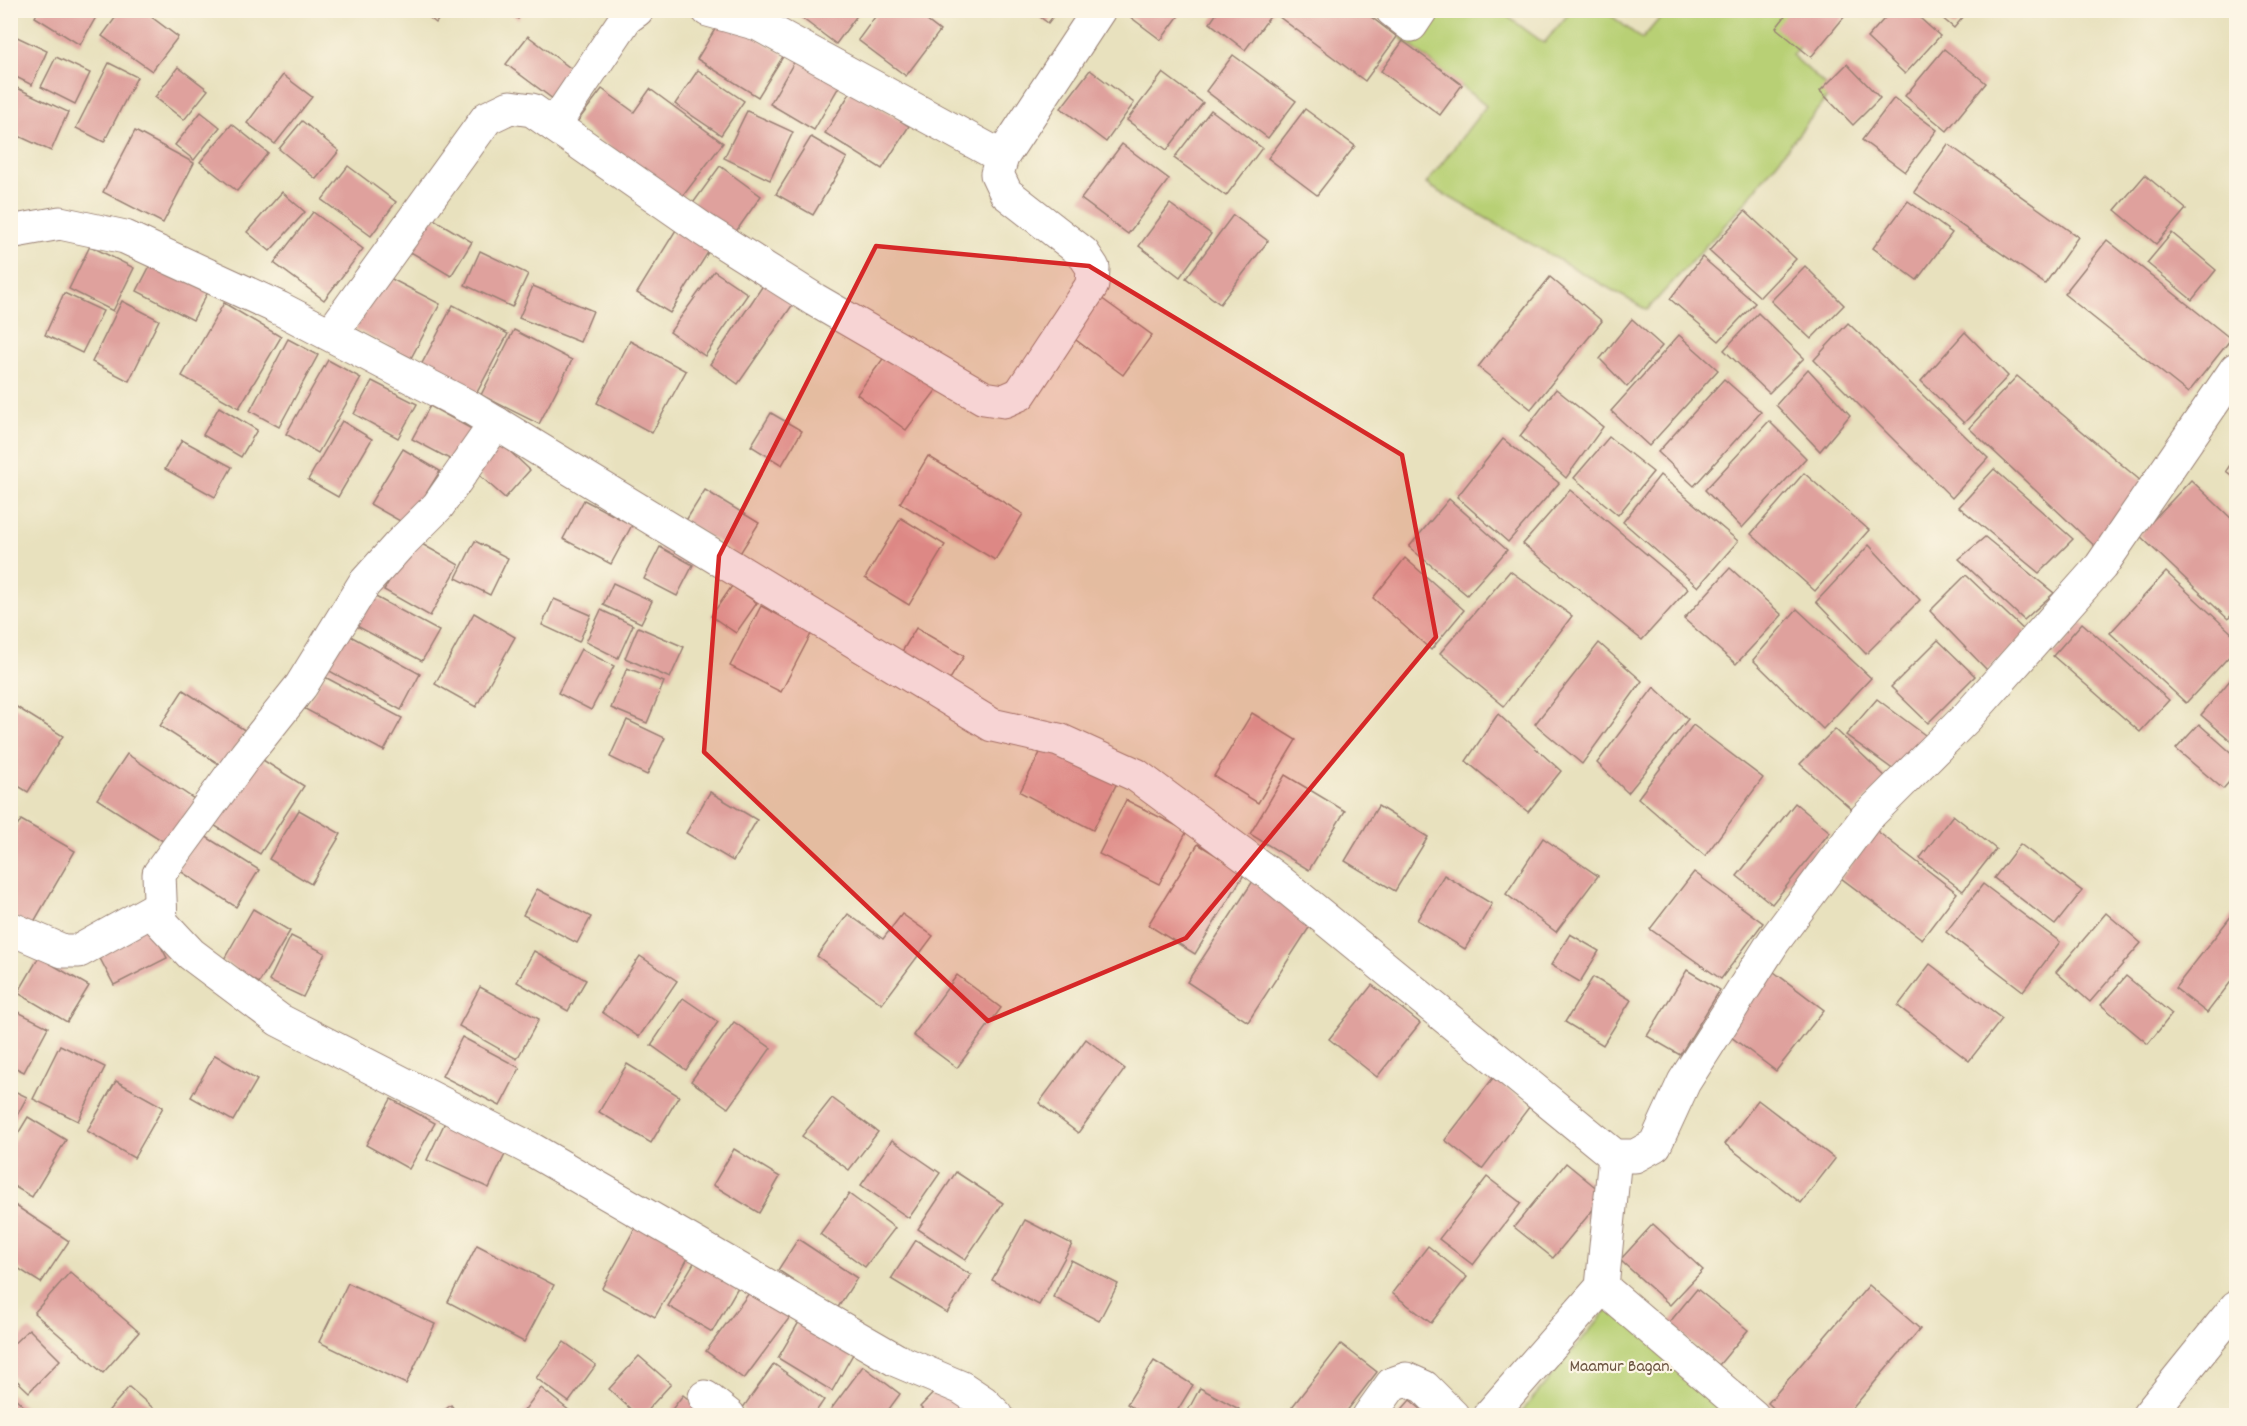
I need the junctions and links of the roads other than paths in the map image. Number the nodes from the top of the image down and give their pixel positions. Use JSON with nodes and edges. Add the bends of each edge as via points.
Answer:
{"nodes":[{"id":1,"x":638,"y":10,"type":"edge"},
{"id":2,"x":708,"y":10,"type":"edge"},
{"id":3,"x":1100,"y":10,"type":"edge"},
{"id":4,"x":1392,"y":10,"type":"edge"},
{"id":5,"x":1421,"y":10,"type":"edge"},
{"id":6,"x":554,"y":125,"type":"junction"},
{"id":7,"x":1002,"y":157,"type":"junction"},
{"id":8,"x":10,"y":232,"type":"edge"},
{"id":9,"x":331,"y":334,"type":"junction"},
{"id":10,"x":2236,"y":369,"type":"edge"},
{"id":11,"x":496,"y":423,"type":"junction"},
{"id":12,"x":160,"y":906,"type":"junction"},
{"id":13,"x":10,"y":928,"type":"edge"},
{"id":14,"x":1615,"y":1156,"type":"junction"},
{"id":15,"x":1602,"y":1287,"type":"junction"},
{"id":16,"x":2236,"y":1307,"type":"edge"},
{"id":17,"x":997,"y":1416,"type":"edge"},
{"id":18,"x":1369,"y":1416,"type":"edge"},
{"id":19,"x":1453,"y":1416,"type":"edge"},
{"id":20,"x":1489,"y":1416,"type":"edge"},
{"id":21,"x":1752,"y":1416,"type":"edge"},
{"id":22,"x":2148,"y":1416,"type":"edge"}],
"edges":[{"from":1,"to":6,"type":"street","via":[[626,18]]},
{"from":2,"to":7,"type":"street","via":[[758,24]]},
{"from":3,"to":7,"type":"street"},
{"from":4,"to":5,"type":"street","via":[[1411,25]]},
{"from":6,"to":7,"type":"street","via":[[704,230],[815,300],[984,398],[1004,401],[1020,393],[1092,285],[1093,268],[1083,253],[1006,193],[997,174]]},
{"from":6,"to":9,"type":"street","via":[[532,110],[510,107],[487,118]]},
{"from":8,"to":9,"type":"street","via":[[60,223],[125,237]]},
{"from":9,"to":11,"type":"street"},
{"from":10,"to":14,"type":"street","via":[[2101,566],[1967,717],[1866,818],[1830,865],[1774,941],[1684,1082],[1655,1145],[1635,1156]]},
{"from":11,"to":12,"type":"street","via":[[438,506],[364,584],[301,686],[159,874]]},
{"from":11,"to":14,"type":"street","via":[[992,725],[1059,740],[1136,775],[1279,881]]},
{"from":12,"to":13,"type":"street","via":[[78,951],[63,951]]},
{"from":12,"to":17,"type":"street","via":[[161,922],[191,954],[279,1020],[529,1148],[896,1360],[962,1388]]},
{"from":14,"to":15,"type":"street"},
{"from":15,"to":20,"type":"street"},
{"from":15,"to":21,"type":"street"},
{"from":16,"to":22,"type":"street"},
{"from":18,"to":19,"type":"street","via":[[1392,1384],[1406,1379],[1424,1387]]}]}
